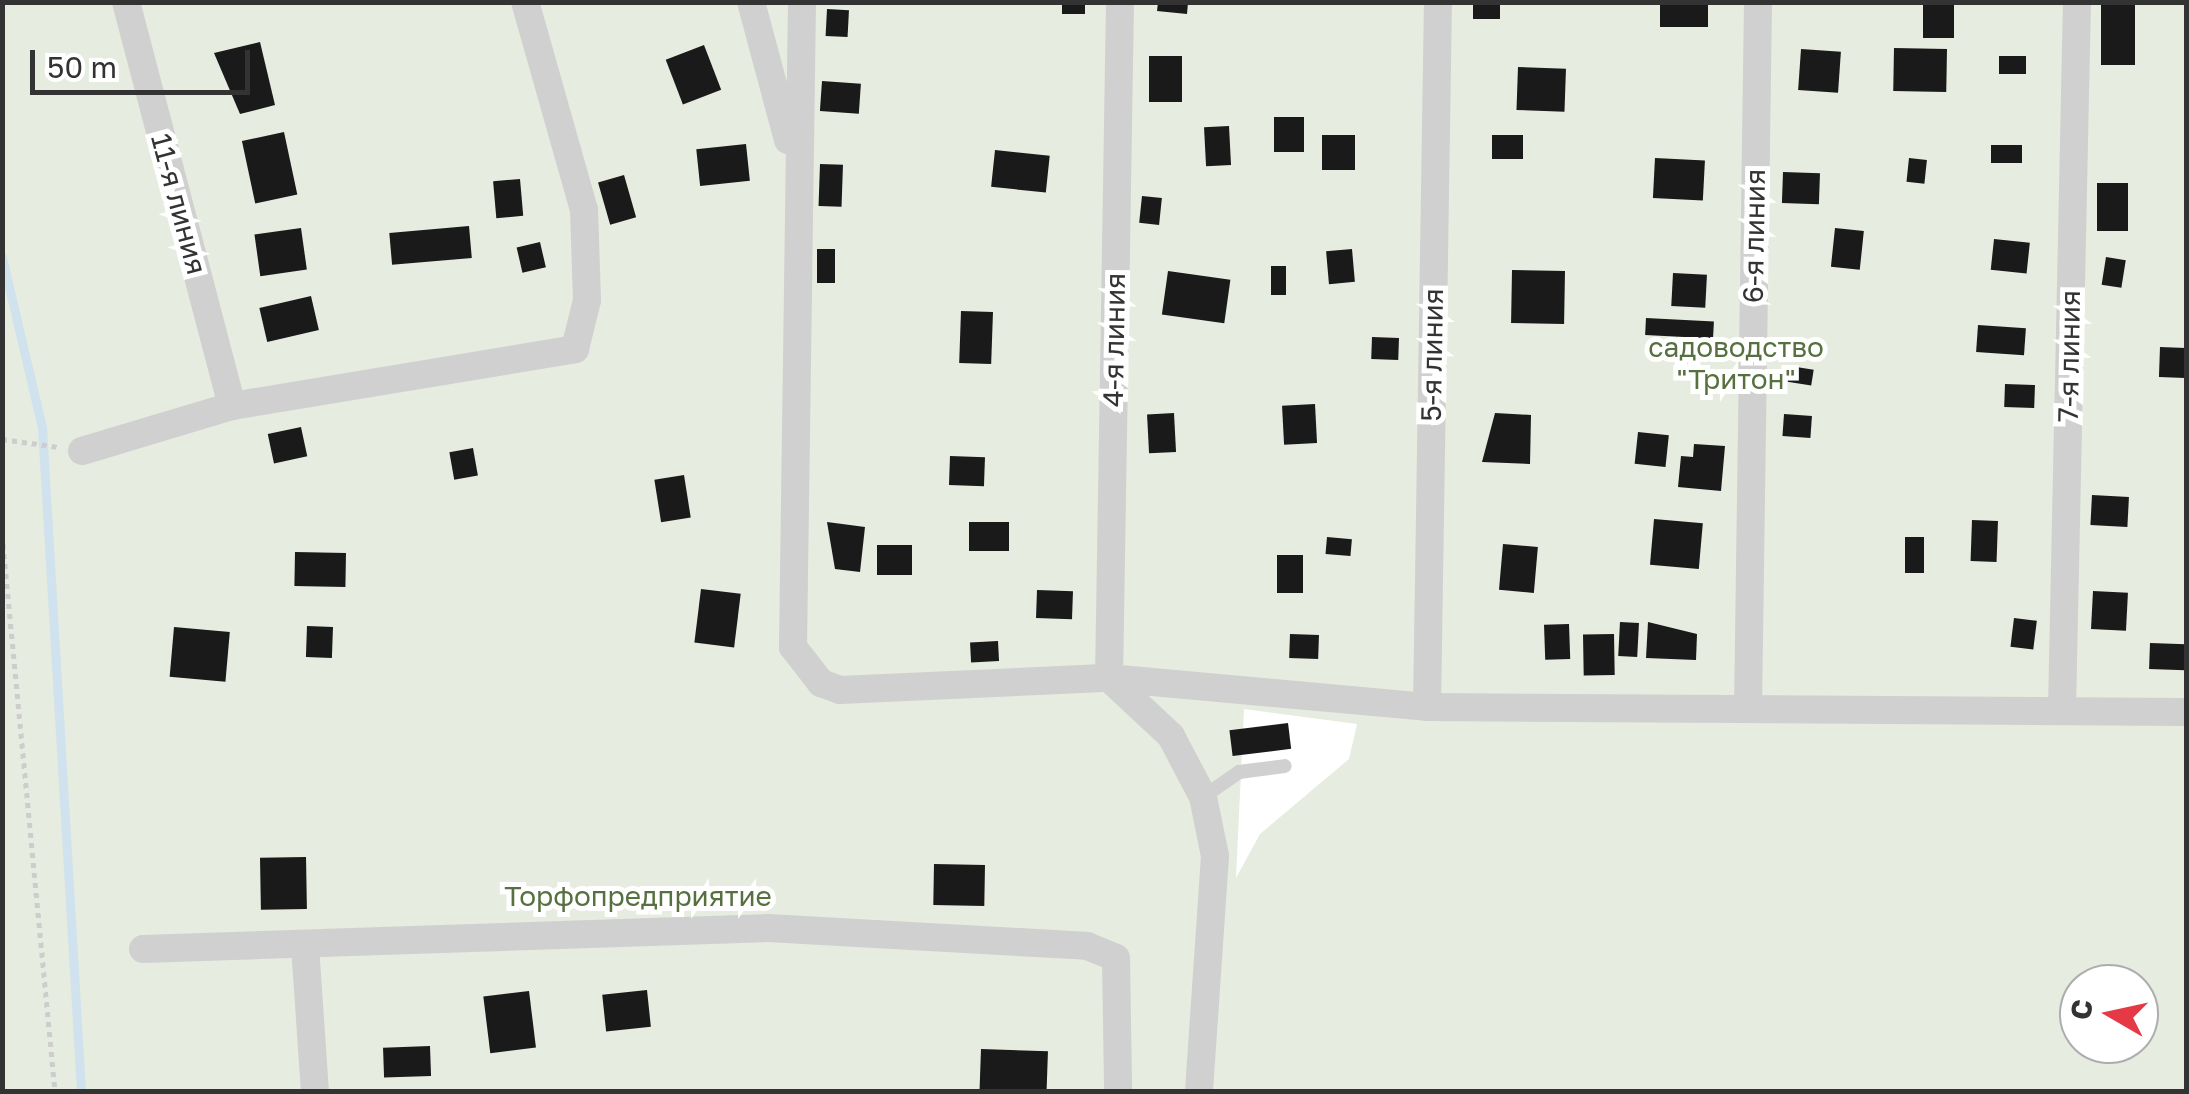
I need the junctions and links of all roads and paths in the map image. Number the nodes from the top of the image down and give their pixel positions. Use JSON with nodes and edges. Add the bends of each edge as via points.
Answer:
{"nodes":[{"id":1,"x":126,"y":2,"type":"edge"},
{"id":2,"x":525,"y":2,"type":"edge"},
{"id":3,"x":751,"y":2,"type":"edge"},
{"id":4,"x":802,"y":2,"type":"edge"},
{"id":5,"x":1120,"y":2,"type":"edge"},
{"id":6,"x":1438,"y":2,"type":"edge"},
{"id":7,"x":1758,"y":2,"type":"edge"},
{"id":8,"x":2077,"y":2,"type":"edge"},
{"id":9,"x":795,"y":165,"type":"junction"},
{"id":10,"x":232,"y":406,"type":"junction"},
{"id":11,"x":6,"y":438,"type":"edge"},
{"id":12,"x":82,"y":451,"type":"joint"},
{"id":13,"x":2,"y":534,"type":"edge"},
{"id":14,"x":1109,"y":678,"type":"junction"},
{"id":15,"x":1427,"y":707,"type":"junction"},
{"id":16,"x":1748,"y":709,"type":"junction"},
{"id":17,"x":2062,"y":710,"type":"junction"},
{"id":18,"x":2186,"y":712,"type":"edge"},
{"id":19,"x":1285,"y":766,"type":"dead end"},
{"id":20,"x":1203,"y":797,"type":"junction"},
{"id":21,"x":304,"y":946,"type":"junction"},
{"id":22,"x":143,"y":949,"type":"dead end"},
{"id":23,"x":55,"y":1092,"type":"edge"},
{"id":24,"x":314,"y":1092,"type":"edge"},
{"id":25,"x":1118,"y":1092,"type":"edge"},
{"id":26,"x":1199,"y":1092,"type":"edge"}],
"edges":[{"from":1,"to":10,"type":"street","name":"11-я линия"},
{"from":2,"to":10,"type":"street","via":[[584,210],[587,300],[576,349]]},
{"from":3,"to":9,"type":"street"},
{"from":4,"to":9,"type":"street"},
{"from":5,"to":14,"type":"street","name":"4-я линия"},
{"from":6,"to":15,"type":"street","name":"5-я линия"},
{"from":7,"to":16,"type":"street","name":"6-я линия"},
{"from":8,"to":17,"type":"street","name":"7-я линия"},
{"from":9,"to":14,"type":"street","via":[[797,661],[840,690]]},
{"from":10,"to":12,"type":"street"},
{"from":11,"to":12,"type":"path"},
{"from":13,"to":23,"type":"path"},
{"from":14,"to":15,"type":"street"},
{"from":14,"to":20,"type":"street","via":[[1171,736]]},
{"from":15,"to":16,"type":"street"},
{"from":16,"to":17,"type":"street"},
{"from":17,"to":18,"type":"street"},
{"from":19,"to":20,"type":"lane","via":[[1239,772]]},
{"from":20,"to":26,"type":"street","via":[[1214,856]]},
{"from":21,"to":22,"type":"street"},
{"from":21,"to":24,"type":"street"},
{"from":21,"to":25,"type":"street","via":[[768,928],[1087,946],[1116,958]]}]}
